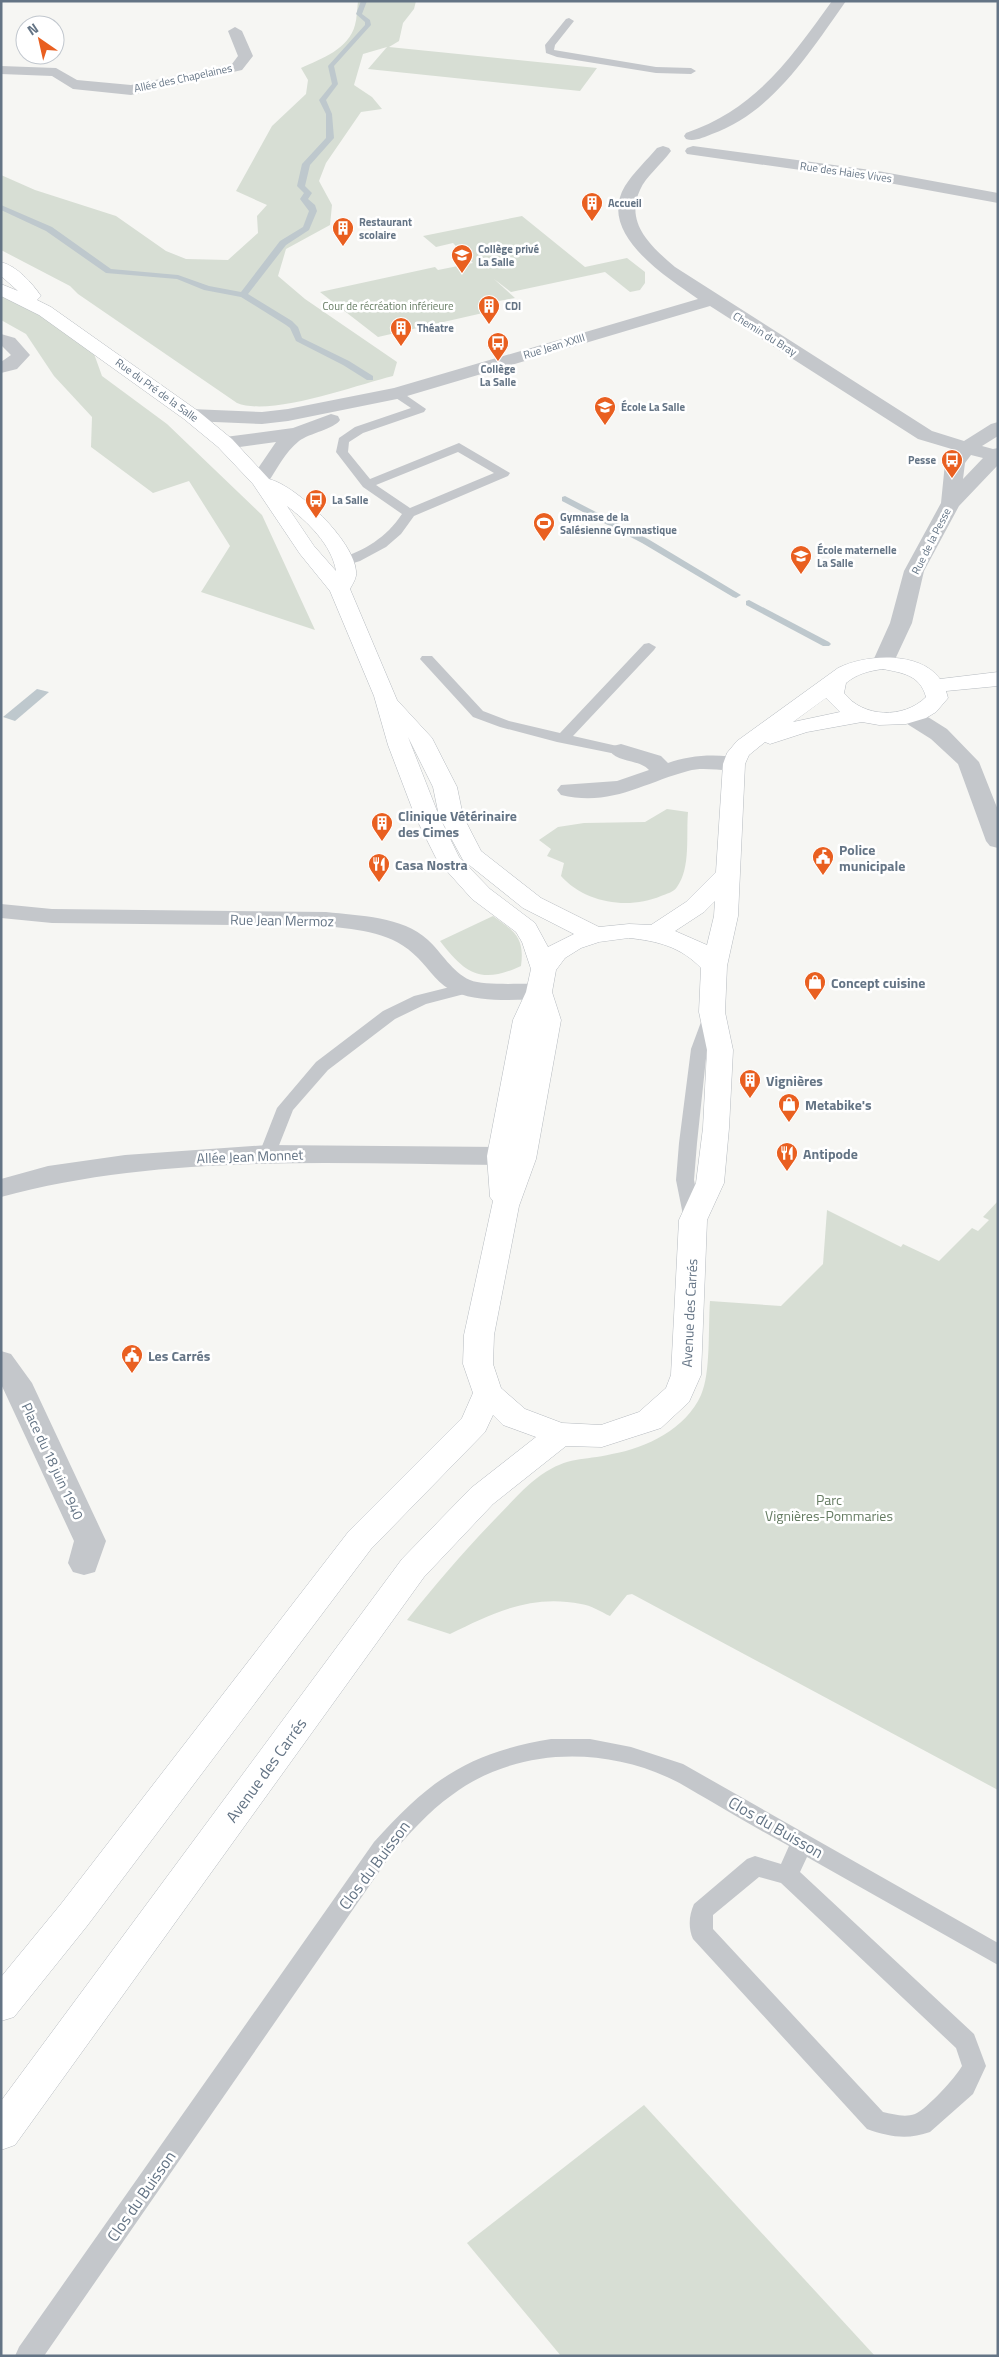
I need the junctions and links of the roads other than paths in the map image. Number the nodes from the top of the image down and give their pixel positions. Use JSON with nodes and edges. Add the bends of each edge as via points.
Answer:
{"nodes":[{"id":1,"x":839,"y":1,"type":"edge"},
{"id":2,"x":569,"y":22,"type":"dead end"},
{"id":3,"x":235,"y":31,"type":"dead end"},
{"id":4,"x":1,"y":70,"type":"edge"},
{"id":5,"x":691,"y":71,"type":"dead end"},
{"id":6,"x":687,"y":140,"type":"junction"},
{"id":7,"x":998,"y":198,"type":"edge"},
{"id":8,"x":1,"y":267,"type":"edge"},
{"id":9,"x":1,"y":289,"type":"edge"},
{"id":10,"x":712,"y":300,"type":"junction"},
{"id":11,"x":45,"y":311,"type":"junction"},
{"id":12,"x":1,"y":339,"type":"edge"},
{"id":13,"x":1,"y":368,"type":"edge"},
{"id":14,"x":397,"y":393,"type":"junction"},
{"id":15,"x":191,"y":415,"type":"junction"},
{"id":16,"x":262,"y":418,"type":"junction"},
{"id":17,"x":998,"y":428,"type":"edge"},
{"id":18,"x":294,"y":434,"type":"junction"},
{"id":19,"x":225,"y":443,"type":"junction"},
{"id":20,"x":966,"y":448,"type":"junction"},
{"id":21,"x":996,"y":455,"type":"edge"},
{"id":22,"x":260,"y":480,"type":"junction"},
{"id":23,"x":366,"y":484,"type":"junction"},
{"id":24,"x":951,"y":503,"type":"junction"},
{"id":25,"x":409,"y":513,"type":"junction"},
{"id":26,"x":344,"y":562,"type":"junction"},
{"id":27,"x":340,"y":590,"type":"junction"},
{"id":28,"x":649,"y":647,"type":"dead end"},
{"id":29,"x":427,"y":659,"type":"dead end"},
{"id":30,"x":883,"y":663,"type":"junction"},
{"id":31,"x":998,"y":679,"type":"edge"},
{"id":32,"x":835,"y":681,"type":"junction"},
{"id":33,"x":936,"y":686,"type":"junction"},
{"id":34,"x":384,"y":696,"type":"junction"},
{"id":35,"x":862,"y":715,"type":"junction"},
{"id":36,"x":912,"y":717,"type":"junction"},
{"id":37,"x":562,"y":739,"type":"junction"},
{"id":38,"x":620,"y":751,"type":"joint"},
{"id":39,"x":739,"y":755,"type":"junction"},
{"id":40,"x":664,"y":772,"type":"junction"},
{"id":41,"x":569,"y":790,"type":"dead end"},
{"id":42,"x":998,"y":842,"type":"edge"},
{"id":43,"x":727,"y":874,"type":"junction"},
{"id":44,"x":1,"y":911,"type":"edge"},
{"id":45,"x":656,"y":933,"type":"junction"},
{"id":46,"x":595,"y":935,"type":"junction"},
{"id":47,"x":714,"y":966,"type":"junction"},
{"id":48,"x":542,"y":980,"type":"junction"},
{"id":49,"x":466,"y":988,"type":"junction"},
{"id":50,"x":268,"y":1154,"type":"junction"},
{"id":51,"x":501,"y":1156,"type":"junction"},
{"id":52,"x":1,"y":1188,"type":"edge"},
{"id":53,"x":505,"y":1206,"type":"junction"},
{"id":54,"x":1,"y":1362,"type":"edge"},
{"id":55,"x":488,"y":1393,"type":"junction"},
{"id":56,"x":560,"y":1434,"type":"junction"},
{"id":57,"x":84,"y":1563,"type":"dead end"},
{"id":58,"x":802,"y":1841,"type":"junction"},
{"id":59,"x":788,"y":1875,"type":"junction"},
{"id":60,"x":998,"y":1955,"type":"edge"},
{"id":61,"x":1,"y":2005,"type":"edge"},
{"id":62,"x":1,"y":2132,"type":"edge"},
{"id":63,"x":28,"y":2356,"type":"edge"}],
"edges":[{"from":1,"to":6,"type":"street","via":[[785,75],[724,123]]},
{"from":2,"to":5,"type":"lane","via":[[550,45],[549,51],[656,70]]},
{"from":3,"to":4,"type":"street","name":"Allée des Chapelaines","via":[[246,56],[237,67],[147,88],[102,88],[73,84],[56,72]]},
{"from":6,"to":7,"type":"street","name":"Rue des Haies Vives"},
{"from":6,"to":10,"type":"street","name":"Chemin du Bray","via":[[678,153],[659,144],[632,188],[628,218],[640,245],[669,271]]},
{"from":8,"to":11,"type":"main road","name":"Rue du Pré de la Salle","via":[[20,281]]},
{"from":9,"to":11,"type":"main road","name":"Rue du Pré de la Salle"},
{"from":10,"to":14,"type":"street","name":"Rue Jean XXIII"},
{"from":10,"to":20,"type":"street","name":"Chemin du Bray","via":[[925,435]]},
{"from":11,"to":15,"type":"main road","name":"Rue du Pré de la Salle"},
{"from":12,"to":13,"type":"street","via":[[9,342],[21,355],[11,365]]},
{"from":14,"to":16,"type":"street","name":"Rue Jean XXIII"},
{"from":14,"to":18,"type":"street","name":"Rue Jean XXIII"},
{"from":14,"to":23,"type":"lane","via":[[420,409],[359,430],[343,441],[342,452]]},
{"from":15,"to":16,"type":"street","name":"Rue Jean XXIII"},
{"from":15,"to":19,"type":"main road","name":"Rue du Pré de la Salle"},
{"from":16,"to":19,"type":"street","name":"Rue Jean XXIII"},
{"from":17,"to":20,"type":"street","name":"Rue de la Pesse"},
{"from":18,"to":19,"type":"street","name":"Rue Jean XXIII"},
{"from":18,"to":22,"type":"street","name":"Rue Jean XXIII","via":[[276,453]]},
{"from":19,"to":22,"type":"main road","name":"Rue du Pré de la Salle"},
{"from":20,"to":21,"type":"street","name":"Chemin du Bray"},
{"from":20,"to":24,"type":"street","name":"Rue de la Pesse","via":[[955,463]]},
{"from":21,"to":24,"type":"street","name":"Rue de la Pesse"},
{"from":22,"to":26,"type":"main road","name":"Rue du Pré de la Salle","via":[[298,502],[316,518]]},
{"from":22,"to":27,"type":"main road","name":"Rue du Pré de la Salle","via":[[307,550]]},
{"from":23,"to":25,"type":"lane"},
{"from":23,"to":25,"type":"lane","via":[[459,447],[504,474]]},
{"from":24,"to":30,"type":"street","name":"Rue de la Pesse","via":[[914,571],[898,631]]},
{"from":25,"to":26,"type":"lane","via":[[401,528],[386,542]]},
{"from":26,"to":27,"type":"main road","via":[[346,574]]},
{"from":27,"to":34,"type":"main road","name":"Rue du Pré de la Salle"},
{"from":28,"to":37,"type":"lane"},
{"from":29,"to":37,"type":"lane","via":[[478,714]]},
{"from":30,"to":32,"type":"main road","via":[[846,670]]},
{"from":30,"to":33,"type":"main road","via":[[924,675]]},
{"from":31,"to":33,"type":"main road"},
{"from":32,"to":35,"type":"main road","via":[[834,693],[842,705]]},
{"from":32,"to":39,"type":"main road"},
{"from":33,"to":36,"type":"main road","via":[[937,698],[929,709]]},
{"from":34,"to":46,"type":"main road","name":"Rue du Pré de la Salle","via":[[421,738],[445,787],[451,816],[471,855],[532,903]]},
{"from":34,"to":48,"type":"main road","name":"Rue du Pré de la Salle","via":[[427,816],[449,860],[481,894],[526,928],[534,942]]},
{"from":35,"to":36,"type":"main road","via":[[887,719]]},
{"from":35,"to":39,"type":"main road","via":[[802,726]]},
{"from":36,"to":42,"type":"street","via":[[939,734],[968,762]]},
{"from":37,"to":38,"type":"lane"},
{"from":38,"to":40,"type":"street","via":[[653,761]]},
{"from":39,"to":40,"type":"street","via":[[686,764]]},
{"from":39,"to":43,"type":"main road"},
{"from":40,"to":41,"type":"street","via":[[621,788]]},
{"from":43,"to":45,"type":"main road","via":[[695,907]]},
{"from":43,"to":47,"type":"main road","via":[[726,916]]},
{"from":44,"to":49,"type":"street","name":"Rue Jean Mermoz","via":[[52,916],[326,919],[372,924],[400,931],[428,953],[440,971]]},
{"from":45,"to":46,"type":"main road","name":"Avenue des Carrés","via":[[630,931]]},
{"from":45,"to":47,"type":"main road","name":"Avenue des Carrés","via":[[690,945]]},
{"from":46,"to":48,"type":"main road","name":"Avenue des Carrés","via":[[556,953]]},
{"from":47,"to":56,"type":"main road","name":"Avenue des Carrés","via":[[712,1012],[720,1050],[716,1128],[710,1183],[693,1220],[686,1375],[678,1394],[650,1420],[602,1436]]},
{"from":48,"to":49,"type":"street"},
{"from":48,"to":51,"type":"main road","name":"Avenue des Carrés","via":[[526,1020]]},
{"from":48,"to":53,"type":"main road","name":"Avenue des Carrés","via":[[548,1020],[522,1159]]},
{"from":49,"to":50,"type":"lane","via":[[420,1000],[389,1015],[322,1066],[285,1108]]},
{"from":50,"to":51,"type":"street","name":"Allée Jean Monnet"},
{"from":50,"to":52,"type":"street","name":"Allée Jean Monnet","via":[[125,1164],[48,1175]]},
{"from":51,"to":53,"type":"main road","name":"Avenue des Carrés"},
{"from":53,"to":55,"type":"main road","name":"Avenue des Carrés","via":[[479,1334],[478,1364]]},
{"from":54,"to":57,"type":"street","name":"Place du 18 juin 1940","via":[[17,1383],[90,1541]]},
{"from":55,"to":56,"type":"main road","name":"Avenue des Carrés","via":[[514,1417]]},
{"from":55,"to":61,"type":"main road","via":[[474,1424],[360,1540],[74,1915]]},
{"from":56,"to":62,"type":"main road","name":"Avenue des Carrés","via":[[482,1496],[413,1568]]},
{"from":58,"to":59,"type":"lane"},
{"from":58,"to":60,"type":"lane","name":"Clos du Buisson"},
{"from":58,"to":63,"type":"lane","name":"Clos du Buisson","via":[[675,1770],[615,1750],[576,1746],[520,1752],[489,1762],[440,1789],[402,1823],[382,1849]]},
{"from":59,"to":59,"type":"lane","via":[[966,2042],[974,2066],[964,2086],[921,2124],[899,2127],[876,2121],[701,1932],[702,1911],[754,1866]]}]}
